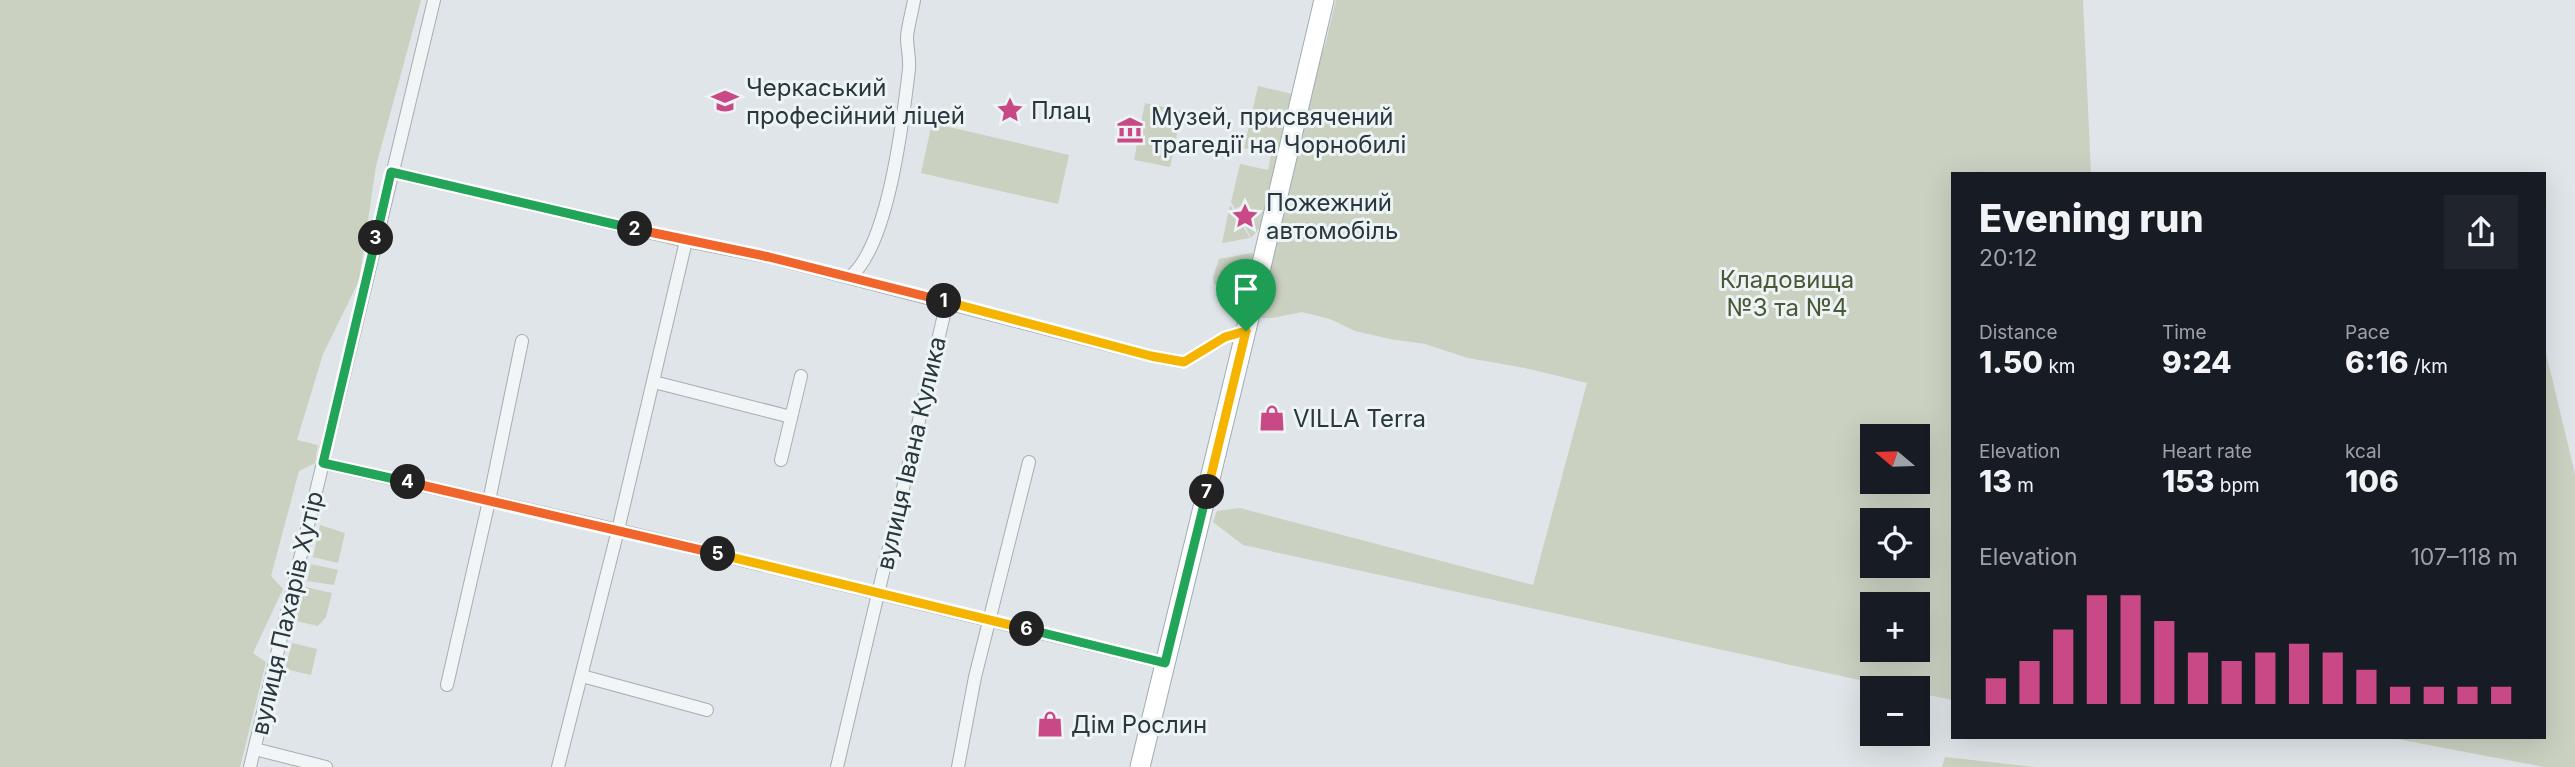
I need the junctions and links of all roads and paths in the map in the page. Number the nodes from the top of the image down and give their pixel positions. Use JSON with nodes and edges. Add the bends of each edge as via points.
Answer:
{"nodes":[{"id":1,"x":434,"y":0,"type":"edge"},
{"id":2,"x":914,"y":0,"type":"edge"},
{"id":3,"x":1324,"y":0,"type":"edge"},
{"id":4,"x":391,"y":172,"type":"junction"},
{"id":5,"x":686,"y":241,"type":"junction"},
{"id":6,"x":850,"y":276,"type":"junction"},
{"id":7,"x":947,"y":302,"type":"junction"},
{"id":8,"x":1246,"y":331,"type":"junction"},
{"id":9,"x":522,"y":341,"type":"dead end"},
{"id":10,"x":801,"y":376,"type":"dead end"},
{"id":11,"x":654,"y":382,"type":"junction"},
{"id":12,"x":791,"y":417,"type":"junction"},
{"id":13,"x":781,"y":460,"type":"dead end"},
{"id":14,"x":1029,"y":462,"type":"dead end"},
{"id":15,"x":323,"y":463,"type":"junction"},
{"id":16,"x":489,"y":501,"type":"junction"},
{"id":17,"x":618,"y":530,"type":"junction"},
{"id":18,"x":878,"y":592,"type":"junction"},
{"id":19,"x":989,"y":620,"type":"junction"},
{"id":20,"x":1165,"y":663,"type":"junction"},
{"id":21,"x":582,"y":676,"type":"junction"},
{"id":22,"x":447,"y":685,"type":"dead end"},
{"id":23,"x":707,"y":710,"type":"dead end"},
{"id":24,"x":255,"y":749,"type":"junction"},
{"id":25,"x":250,"y":767,"type":"edge"},
{"id":26,"x":326,"y":767,"type":"edge"},
{"id":27,"x":558,"y":767,"type":"edge"},
{"id":28,"x":836,"y":767,"type":"edge"},
{"id":29,"x":958,"y":767,"type":"edge"},
{"id":30,"x":1140,"y":767,"type":"edge"}],
"edges":[{"from":1,"to":4,"type":"street","name":"вулиця Пахарів Хутір"},
{"from":2,"to":6,"type":"street","via":[[907,36],[910,65],[895,162],[873,242]]},
{"from":3,"to":8,"type":"main road"},
{"from":4,"to":5,"type":"street"},
{"from":4,"to":15,"type":"street","name":"вулиця Пахарів Хутір"},
{"from":5,"to":6,"type":"street"},
{"from":5,"to":11,"type":"street"},
{"from":6,"to":7,"type":"street"},
{"from":7,"to":8,"type":"street","via":[[1184,362],[1225,337]]},
{"from":7,"to":18,"type":"street","name":"вулиця Івана Кулика"},
{"from":8,"to":20,"type":"main road"},
{"from":9,"to":16,"type":"street"},
{"from":10,"to":12,"type":"street"},
{"from":11,"to":12,"type":"street"},
{"from":11,"to":17,"type":"street"},
{"from":12,"to":13,"type":"street"},
{"from":14,"to":19,"type":"street"},
{"from":15,"to":16,"type":"street"},
{"from":15,"to":24,"type":"street","name":"вулиця Пахарів Хутір"},
{"from":16,"to":17,"type":"street"},
{"from":16,"to":22,"type":"street"},
{"from":17,"to":18,"type":"street"},
{"from":17,"to":21,"type":"street"},
{"from":18,"to":19,"type":"street"},
{"from":18,"to":28,"type":"street","name":"вулиця Івана Кулика"},
{"from":19,"to":20,"type":"street"},
{"from":19,"to":29,"type":"street"},
{"from":20,"to":30,"type":"main road"},
{"from":21,"to":23,"type":"street"},
{"from":21,"to":27,"type":"street"},
{"from":24,"to":25,"type":"street","name":"вулиця Пахарів Хутір"},
{"from":24,"to":26,"type":"street"}]}
